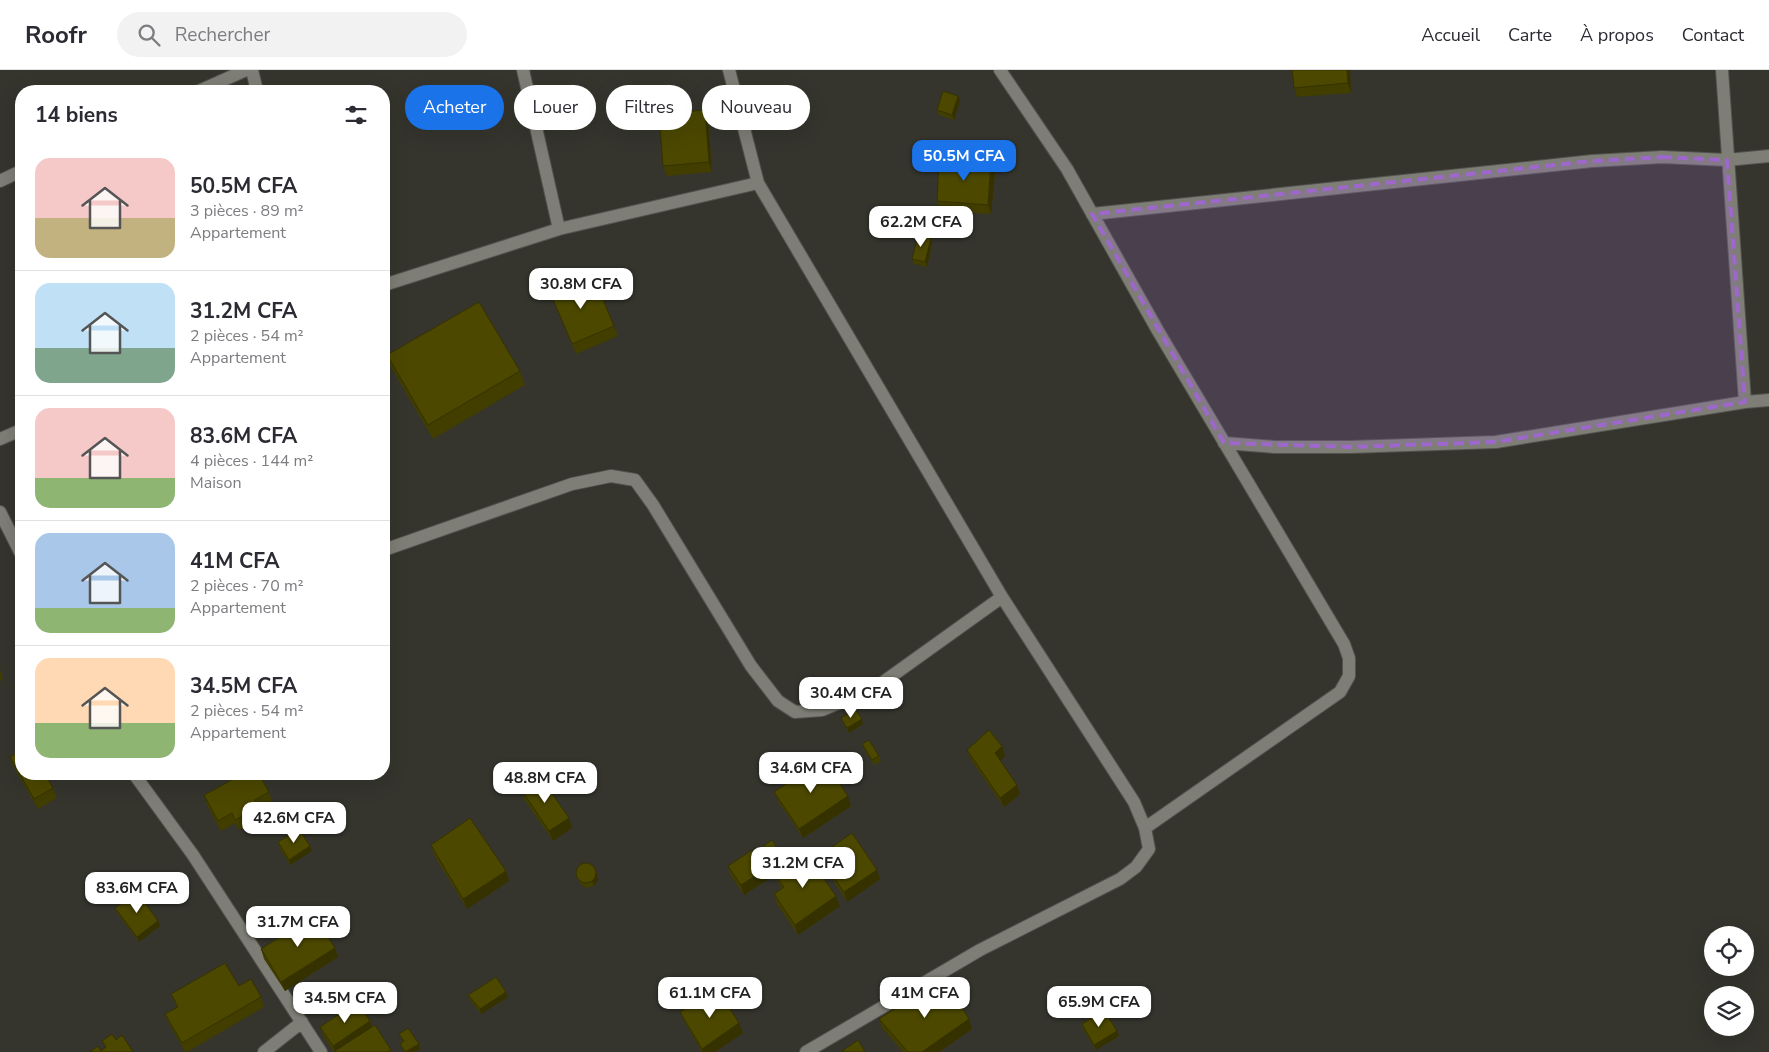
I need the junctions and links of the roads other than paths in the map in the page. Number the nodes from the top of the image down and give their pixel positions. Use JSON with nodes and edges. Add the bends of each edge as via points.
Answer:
{"nodes":[{"id":1,"x":246,"y":70,"type":"edge"},
{"id":2,"x":252,"y":70,"type":"edge"},
{"id":3,"x":523,"y":70,"type":"edge"},
{"id":4,"x":729,"y":70,"type":"edge"},
{"id":5,"x":1000,"y":70,"type":"edge"},
{"id":6,"x":1722,"y":70,"type":"edge"},
{"id":7,"x":212,"y":85,"type":"edge"},
{"id":8,"x":256,"y":85,"type":"edge"},
{"id":9,"x":1769,"y":156,"type":"edge"},
{"id":10,"x":1727,"y":160,"type":"junction"},
{"id":11,"x":15,"y":174,"type":"edge"},
{"id":12,"x":0,"y":181,"type":"edge"},
{"id":13,"x":758,"y":183,"type":"junction"},
{"id":14,"x":1092,"y":214,"type":"junction"},
{"id":15,"x":559,"y":229,"type":"junction"},
{"id":16,"x":390,"y":282,"type":"edge"},
{"id":17,"x":1769,"y":400,"type":"edge"},
{"id":18,"x":1745,"y":402,"type":"junction"},
{"id":19,"x":15,"y":433,"type":"edge"},
{"id":20,"x":0,"y":439,"type":"edge"},
{"id":21,"x":1224,"y":443,"type":"junction"},
{"id":22,"x":0,"y":512,"type":"edge"},
{"id":23,"x":15,"y":542,"type":"edge"},
{"id":24,"x":390,"y":548,"type":"edge"},
{"id":25,"x":1002,"y":597,"type":"junction"},
{"id":26,"x":138,"y":780,"type":"edge"},
{"id":27,"x":1146,"y":828,"type":"junction"},
{"id":28,"x":302,"y":1022,"type":"junction"},
{"id":29,"x":264,"y":1052,"type":"edge"},
{"id":30,"x":321,"y":1052,"type":"edge"},
{"id":31,"x":806,"y":1052,"type":"edge"}],
"edges":[{"from":1,"to":7,"type":"street"},
{"from":2,"to":8,"type":"street"},
{"from":3,"to":15,"type":"street"},
{"from":4,"to":13,"type":"street"},
{"from":5,"to":14,"type":"street","via":[[1067,169]]},
{"from":6,"to":10,"type":"street"},
{"from":9,"to":10,"type":"street"},
{"from":10,"to":14,"type":"street","via":[[1662,157],[1592,161]]},
{"from":10,"to":18,"type":"street"},
{"from":11,"to":12,"type":"street"},
{"from":13,"to":15,"type":"street"},
{"from":13,"to":25,"type":"street"},
{"from":14,"to":21,"type":"street"},
{"from":15,"to":16,"type":"street"},
{"from":17,"to":18,"type":"street"},
{"from":18,"to":21,"type":"street","via":[[1496,442],[1351,447]]},
{"from":19,"to":20,"type":"street"},
{"from":21,"to":27,"type":"street","via":[[1344,644],[1349,658],[1349,676],[1340,692],[1326,703]]},
{"from":22,"to":23,"type":"street"},
{"from":24,"to":25,"type":"street","via":[[572,484],[611,476],[635,480],[751,666],[778,701],[795,712],[822,710],[875,688]]},
{"from":25,"to":27,"type":"street","via":[[1134,802]]},
{"from":26,"to":28,"type":"street","via":[[193,855]]},
{"from":27,"to":31,"type":"street","via":[[1149,849],[1136,867],[1120,879],[980,950]]},
{"from":28,"to":29,"type":"street"},
{"from":28,"to":30,"type":"street"}]}
